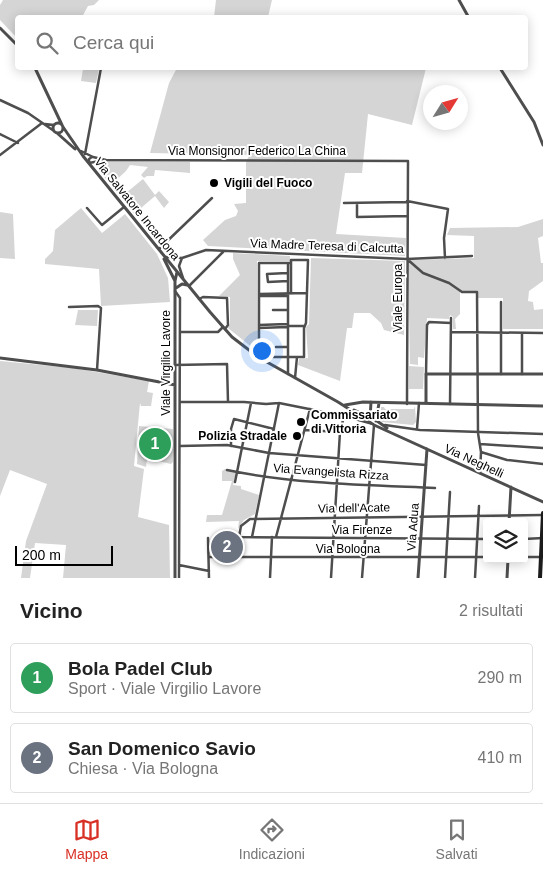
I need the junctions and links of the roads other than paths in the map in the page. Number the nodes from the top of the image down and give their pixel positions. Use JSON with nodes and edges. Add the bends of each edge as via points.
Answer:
{"nodes":[{"id":1,"x":459,"y":0,"type":"edge"},
{"id":2,"x":467,"y":15,"type":"edge"},
{"id":3,"x":0,"y":28,"type":"edge"},
{"id":4,"x":15,"y":43,"type":"edge"},
{"id":5,"x":36,"y":70,"type":"edge"},
{"id":6,"x":101,"y":70,"type":"edge"},
{"id":7,"x":501,"y":70,"type":"edge"},
{"id":8,"x":0,"y":100,"type":"edge"},
{"id":9,"x":54,"y":108,"type":"junction"},
{"id":10,"x":43,"y":123,"type":"junction"},
{"id":11,"x":55,"y":124,"type":"junction"},
{"id":12,"x":62,"y":126,"type":"junction"},
{"id":13,"x":56,"y":132,"type":"junction"},
{"id":14,"x":0,"y":134,"type":"edge"},
{"id":15,"x":18,"y":143,"type":"junction"},
{"id":16,"x":543,"y":145,"type":"edge"},
{"id":17,"x":0,"y":155,"type":"edge"},
{"id":18,"x":84,"y":155,"type":"junction"},
{"id":19,"x":92,"y":157,"type":"junction"},
{"id":20,"x":106,"y":160,"type":"junction"},
{"id":21,"x":408,"y":161,"type":"joint"},
{"id":22,"x":99,"y":162,"type":"junction"},
{"id":23,"x":89,"y":163,"type":"junction"},
{"id":24,"x":96,"y":171,"type":"junction"},
{"id":25,"x":212,"y":198,"type":"dead end"},
{"id":26,"x":407,"y":201,"type":"junction"},
{"id":27,"x":344,"y":203,"type":"dead end"},
{"id":28,"x":357,"y":203,"type":"junction"},
{"id":29,"x":124,"y":206,"type":"junction"},
{"id":30,"x":87,"y":208,"type":"dead end"},
{"id":31,"x":407,"y":216,"type":"junction"},
{"id":32,"x":160,"y":251,"type":"junction"},
{"id":33,"x":224,"y":251,"type":"junction"},
{"id":34,"x":472,"y":256,"type":"dead end"},
{"id":35,"x":164,"y":257,"type":"junction"},
{"id":36,"x":182,"y":258,"type":"junction"},
{"id":37,"x":445,"y":258,"type":"junction"},
{"id":38,"x":175,"y":259,"type":"junction"},
{"id":39,"x":407,"y":259,"type":"junction"},
{"id":40,"x":290,"y":263,"type":"junction"},
{"id":41,"x":179,"y":264,"type":"junction"},
{"id":42,"x":171,"y":265,"type":"junction"},
{"id":43,"x":177,"y":272,"type":"junction"},
{"id":44,"x":290,"y":273,"type":"junction"},
{"id":45,"x":175,"y":281,"type":"junction"},
{"id":46,"x":184,"y":281,"type":"junction"},
{"id":47,"x":288,"y":281,"type":"junction"},
{"id":48,"x":189,"y":286,"type":"junction"},
{"id":49,"x":175,"y":291,"type":"junction"},
{"id":50,"x":307,"y":293,"type":"junction"},
{"id":51,"x":289,"y":294,"type":"junction"},
{"id":52,"x":259,"y":295,"type":"junction"},
{"id":53,"x":200,"y":299,"type":"junction"},
{"id":54,"x":501,"y":302,"type":"dead end"},
{"id":55,"x":70,"y":307,"type":"dead end"},
{"id":56,"x":272,"y":310,"type":"dead end"},
{"id":57,"x":288,"y":310,"type":"junction"},
{"id":58,"x":451,"y":318,"type":"dead end"},
{"id":59,"x":451,"y":323,"type":"junction"},
{"id":60,"x":259,"y":326,"type":"junction"},
{"id":61,"x":288,"y":326,"type":"junction"},
{"id":62,"x":305,"y":326,"type":"junction"},
{"id":63,"x":224,"y":328,"type":"junction"},
{"id":64,"x":180,"y":332,"type":"junction"},
{"id":65,"x":451,"y":332,"type":"junction"},
{"id":66,"x":477,"y":332,"type":"junction"},
{"id":67,"x":501,"y":332,"type":"junction"},
{"id":68,"x":522,"y":332,"type":"junction"},
{"id":69,"x":543,"y":333,"type":"edge"},
{"id":70,"x":288,"y":346,"type":"junction"},
{"id":71,"x":276,"y":347,"type":"dead end"},
{"id":72,"x":259,"y":353,"type":"dead end"},
{"id":73,"x":267,"y":357,"type":"dead end"},
{"id":74,"x":288,"y":357,"type":"junction"},
{"id":75,"x":297,"y":357,"type":"junction"},
{"id":76,"x":0,"y":358,"type":"edge"},
{"id":77,"x":175,"y":365,"type":"junction"},
{"id":78,"x":180,"y":365,"type":"junction"},
{"id":79,"x":97,"y":370,"type":"junction"},
{"id":80,"x":288,"y":374,"type":"junction"},
{"id":81,"x":426,"y":374,"type":"junction"},
{"id":82,"x":451,"y":374,"type":"junction"},
{"id":83,"x":477,"y":374,"type":"junction"},
{"id":84,"x":501,"y":374,"type":"junction"},
{"id":85,"x":522,"y":374,"type":"junction"},
{"id":86,"x":543,"y":374,"type":"edge"},
{"id":87,"x":296,"y":378,"type":"junction"},
{"id":88,"x":175,"y":385,"type":"junction"},
{"id":89,"x":180,"y":402,"type":"junction"},
{"id":90,"x":228,"y":402,"type":"junction"},
{"id":91,"x":338,"y":402,"type":"junction"},
{"id":92,"x":371,"y":402,"type":"junction"},
{"id":93,"x":279,"y":403,"type":"junction"},
{"id":94,"x":379,"y":403,"type":"junction"},
{"id":95,"x":418,"y":403,"type":"junction"},
{"id":96,"x":426,"y":403,"type":"junction"},
{"id":97,"x":251,"y":404,"type":"junction"},
{"id":98,"x":407,"y":404,"type":"junction"},
{"id":99,"x":450,"y":404,"type":"junction"},
{"id":100,"x":345,"y":405,"type":"junction"},
{"id":101,"x":477,"y":405,"type":"junction"},
{"id":102,"x":543,"y":406,"type":"edge"},
{"id":103,"x":310,"y":409,"type":"junction"},
{"id":104,"x":354,"y":412,"type":"junction"},
{"id":105,"x":344,"y":416,"type":"junction"},
{"id":106,"x":369,"y":417,"type":"junction"},
{"id":107,"x":350,"y":418,"type":"junction"},
{"id":108,"x":247,"y":422,"type":"junction"},
{"id":109,"x":374,"y":422,"type":"junction"},
{"id":110,"x":382,"y":425,"type":"junction"},
{"id":111,"x":401,"y":427,"type":"junction"},
{"id":112,"x":274,"y":429,"type":"junction"},
{"id":113,"x":305,"y":430,"type":"junction"},
{"id":114,"x":417,"y":430,"type":"junction"},
{"id":115,"x":340,"y":432,"type":"junction"},
{"id":116,"x":478,"y":433,"type":"junction"},
{"id":117,"x":543,"y":434,"type":"edge"},
{"id":118,"x":398,"y":435,"type":"junction"},
{"id":119,"x":480,"y":444,"type":"junction"},
{"id":120,"x":180,"y":446,"type":"junction"},
{"id":121,"x":231,"y":446,"type":"junction"},
{"id":122,"x":242,"y":448,"type":"junction"},
{"id":123,"x":543,"y":448,"type":"edge"},
{"id":124,"x":427,"y":449,"type":"junction"},
{"id":125,"x":177,"y":451,"type":"junction"},
{"id":126,"x":481,"y":452,"type":"junction"},
{"id":127,"x":270,"y":453,"type":"junction"},
{"id":128,"x":298,"y":455,"type":"junction"},
{"id":129,"x":338,"y":458,"type":"junction"},
{"id":130,"x":371,"y":461,"type":"junction"},
{"id":131,"x":543,"y":464,"type":"edge"},
{"id":132,"x":426,"y":465,"type":"junction"},
{"id":133,"x":227,"y":470,"type":"dead end"},
{"id":134,"x":237,"y":472,"type":"junction"},
{"id":135,"x":480,"y":473,"type":"junction"},
{"id":136,"x":264,"y":477,"type":"junction"},
{"id":137,"x":292,"y":479,"type":"junction"},
{"id":138,"x":235,"y":482,"type":"dead end"},
{"id":139,"x":337,"y":482,"type":"junction"},
{"id":140,"x":370,"y":484,"type":"junction"},
{"id":141,"x":424,"y":487,"type":"junction"},
{"id":142,"x":510,"y":487,"type":"junction"},
{"id":143,"x":435,"y":488,"type":"dead end"},
{"id":144,"x":450,"y":492,"type":"dead end"},
{"id":145,"x":543,"y":502,"type":"edge"},
{"id":146,"x":479,"y":506,"type":"dead end"},
{"id":147,"x":543,"y":514,"type":"edge"},
{"id":148,"x":479,"y":515,"type":"junction"},
{"id":149,"x":367,"y":516,"type":"junction"},
{"id":150,"x":422,"y":516,"type":"junction"},
{"id":151,"x":449,"y":516,"type":"junction"},
{"id":152,"x":509,"y":516,"type":"junction"},
{"id":153,"x":335,"y":517,"type":"junction"},
{"id":154,"x":256,"y":518,"type":"junction"},
{"id":155,"x":281,"y":518,"type":"junction"},
{"id":156,"x":252,"y":537,"type":"junction"},
{"id":157,"x":274,"y":537,"type":"junction"},
{"id":158,"x":208,"y":538,"type":"dead end"},
{"id":159,"x":334,"y":538,"type":"junction"},
{"id":160,"x":366,"y":538,"type":"junction"},
{"id":161,"x":421,"y":538,"type":"junction"},
{"id":162,"x":542,"y":538,"type":"edge"},
{"id":163,"x":448,"y":539,"type":"junction"},
{"id":164,"x":477,"y":539,"type":"junction"},
{"id":165,"x":483,"y":539,"type":"edge"},
{"id":166,"x":528,"y":539,"type":"edge"},
{"id":167,"x":208,"y":557,"type":"junction"},
{"id":168,"x":332,"y":557,"type":"junction"},
{"id":169,"x":364,"y":557,"type":"junction"},
{"id":170,"x":420,"y":557,"type":"junction"},
{"id":171,"x":447,"y":557,"type":"junction"},
{"id":172,"x":476,"y":557,"type":"junction"},
{"id":173,"x":483,"y":557,"type":"edge"},
{"id":174,"x":528,"y":557,"type":"edge"},
{"id":175,"x":542,"y":557,"type":"edge"},
{"id":176,"x":271,"y":558,"type":"junction"},
{"id":177,"x":508,"y":563,"type":"edge"},
{"id":178,"x":179,"y":565,"type":"junction"},
{"id":179,"x":209,"y":571,"type":"junction"},
{"id":180,"x":175,"y":577,"type":"edge"},
{"id":181,"x":179,"y":578,"type":"edge"},
{"id":182,"x":209,"y":578,"type":"edge"},
{"id":183,"x":270,"y":578,"type":"edge"},
{"id":184,"x":331,"y":578,"type":"edge"},
{"id":185,"x":362,"y":578,"type":"edge"},
{"id":186,"x":418,"y":578,"type":"edge"},
{"id":187,"x":445,"y":578,"type":"edge"},
{"id":188,"x":475,"y":578,"type":"edge"},
{"id":189,"x":506,"y":578,"type":"edge"},
{"id":190,"x":540,"y":578,"type":"edge"}],
"edges":[{"from":1,"to":2,"type":"street"},
{"from":3,"to":4,"type":"street"},
{"from":5,"to":9,"type":"street"},
{"from":6,"to":18,"type":"street"},
{"from":7,"to":16,"type":"street","via":[[534,122]]},
{"from":8,"to":10,"type":"street"},
{"from":9,"to":11,"type":"street"},
{"from":9,"to":12,"type":"street"},
{"from":10,"to":11,"type":"street"},
{"from":10,"to":13,"type":"street"},
{"from":10,"to":15,"type":"street"},
{"from":11,"to":12,"type":"street"},
{"from":11,"to":13,"type":"street"},
{"from":12,"to":13,"type":"street","via":[[62,131]]},
{"from":12,"to":18,"type":"street"},
{"from":13,"to":18,"type":"street"},
{"from":14,"to":15,"type":"street"},
{"from":15,"to":17,"type":"street"},
{"from":18,"to":19,"type":"street"},
{"from":18,"to":23,"type":"street","name":"Via Salvatore Incardona"},
{"from":19,"to":20,"type":"street"},
{"from":19,"to":23,"type":"street"},
{"from":20,"to":21,"type":"street","name":"Via Monsignor Federico La China"},
{"from":20,"to":22,"type":"street"},
{"from":21,"to":26,"type":"street","name":"Viale Europa"},
{"from":22,"to":23,"type":"street"},
{"from":22,"to":24,"type":"street"},
{"from":23,"to":24,"type":"street","name":"Via Salvatore Incardona"},
{"from":24,"to":29,"type":"street","name":"Via Salvatore Incardona"},
{"from":25,"to":32,"type":"street"},
{"from":26,"to":28,"type":"street"},
{"from":26,"to":31,"type":"street","name":"Viale Europa"},
{"from":26,"to":37,"type":"street","via":[[448,209]]},
{"from":27,"to":28,"type":"street"},
{"from":28,"to":31,"type":"street","via":[[358,216]]},
{"from":29,"to":30,"type":"street","via":[[102,225]]},
{"from":29,"to":32,"type":"street","name":"Via Salvatore Incardona"},
{"from":31,"to":39,"type":"street","name":"Viale Europa"},
{"from":32,"to":35,"type":"street","name":"Via Salvatore Incardona"},
{"from":32,"to":45,"type":"street"},
{"from":33,"to":36,"type":"street","name":"Via Madre Teresa di Calcutta","via":[[206,250]]},
{"from":33,"to":39,"type":"street","name":"Via Madre Teresa di Calcutta"},
{"from":33,"to":48,"type":"street"},
{"from":34,"to":37,"type":"street","name":"Via Madre Teresa di Calcutta"},
{"from":35,"to":38,"type":"street","name":"Via Madre Teresa di Calcutta"},
{"from":35,"to":42,"type":"street","name":"Via Salvatore Incardona"},
{"from":36,"to":38,"type":"street","name":"Via Madre Teresa di Calcutta"},
{"from":36,"to":41,"type":"street"},
{"from":37,"to":39,"type":"street","name":"Via Madre Teresa di Calcutta"},
{"from":38,"to":42,"type":"street"},
{"from":39,"to":66,"type":"street","via":[[423,273],[462,292],[476,292]]},
{"from":39,"to":98,"type":"street","name":"Viale Europa"},
{"from":40,"to":44,"type":"street"},
{"from":40,"to":50,"type":"street","via":[[291,260],[308,260]]},
{"from":40,"to":52,"type":"street","via":[[259,263]]},
{"from":41,"to":42,"type":"street"},
{"from":41,"to":43,"type":"street"},
{"from":41,"to":46,"type":"street"},
{"from":42,"to":43,"type":"street","name":"Via Salvatore Incardona"},
{"from":43,"to":45,"type":"street","name":"Viale Virgilio Lavore"},
{"from":43,"to":46,"type":"street","name":"Via Salvatore Incardona"},
{"from":44,"to":47,"type":"street"},
{"from":44,"to":47,"type":"street","via":[[268,274],[268,282]]},
{"from":44,"to":51,"type":"street"},
{"from":45,"to":49,"type":"street","name":"Viale Virgilio Lavore"},
{"from":46,"to":48,"type":"street","name":"Via Salvatore Incardona"},
{"from":47,"to":51,"type":"street"},
{"from":48,"to":49,"type":"street","via":[[179,284]]},
{"from":48,"to":53,"type":"street","name":"Via Salvatore Incardona"},
{"from":49,"to":64,"type":"street","via":[[180,298]]},
{"from":49,"to":77,"type":"street","name":"Viale Virgilio Lavore"},
{"from":50,"to":51,"type":"street"},
{"from":50,"to":62,"type":"street"},
{"from":51,"to":52,"type":"street"},
{"from":51,"to":57,"type":"street"},
{"from":52,"to":60,"type":"street"},
{"from":53,"to":63,"type":"street","name":"Via Salvatore Incardona"},
{"from":53,"to":63,"type":"street","via":[[227,298],[228,325]]},
{"from":54,"to":67,"type":"street"},
{"from":55,"to":79,"type":"street","via":[[101,308]]},
{"from":56,"to":57,"type":"street"},
{"from":57,"to":61,"type":"street"},
{"from":58,"to":59,"type":"street"},
{"from":59,"to":65,"type":"street"},
{"from":59,"to":81,"type":"street","via":[[429,322],[426,330]]},
{"from":60,"to":61,"type":"street"},
{"from":60,"to":72,"type":"street"},
{"from":61,"to":62,"type":"street"},
{"from":61,"to":70,"type":"street"},
{"from":62,"to":75,"type":"street","via":[[304,357]]},
{"from":63,"to":64,"type":"street","via":[[218,332]]},
{"from":63,"to":80,"type":"street","name":"Via Salvatore Incardona","via":[[258,357]]},
{"from":64,"to":78,"type":"street"},
{"from":65,"to":66,"type":"street"},
{"from":65,"to":82,"type":"street"},
{"from":66,"to":67,"type":"street"},
{"from":66,"to":83,"type":"street"},
{"from":67,"to":68,"type":"street"},
{"from":67,"to":84,"type":"street"},
{"from":68,"to":69,"type":"street"},
{"from":68,"to":85,"type":"street"},
{"from":70,"to":71,"type":"street"},
{"from":70,"to":74,"type":"street"},
{"from":73,"to":74,"type":"street"},
{"from":74,"to":75,"type":"street"},
{"from":74,"to":80,"type":"street"},
{"from":75,"to":87,"type":"street"},
{"from":76,"to":79,"type":"street"},
{"from":77,"to":78,"type":"street"},
{"from":77,"to":88,"type":"street","name":"Viale Virgilio Lavore"},
{"from":78,"to":89,"type":"street"},
{"from":78,"to":90,"type":"street","via":[[227,364]]},
{"from":79,"to":88,"type":"street"},
{"from":80,"to":87,"type":"street","name":"Via Salvatore Incardona"},
{"from":81,"to":82,"type":"street"},
{"from":81,"to":96,"type":"street"},
{"from":82,"to":83,"type":"street"},
{"from":82,"to":99,"type":"street"},
{"from":83,"to":84,"type":"street"},
{"from":83,"to":101,"type":"street"},
{"from":84,"to":85,"type":"street"},
{"from":85,"to":86,"type":"street"},
{"from":87,"to":91,"type":"street","name":"Via Salvatore Incardona"},
{"from":88,"to":125,"type":"street","name":"Viale Virgilio Lavore"},
{"from":89,"to":90,"type":"street"},
{"from":89,"to":120,"type":"street"},
{"from":90,"to":97,"type":"street"},
{"from":91,"to":100,"type":"street"},
{"from":91,"to":104,"type":"street"},
{"from":92,"to":94,"type":"street"},
{"from":92,"to":100,"type":"street"},
{"from":92,"to":106,"type":"street"},
{"from":93,"to":97,"type":"street"},
{"from":93,"to":103,"type":"street"},
{"from":93,"to":112,"type":"street"},
{"from":94,"to":98,"type":"street"},
{"from":94,"to":109,"type":"street"},
{"from":95,"to":96,"type":"street"},
{"from":95,"to":98,"type":"street"},
{"from":95,"to":114,"type":"street"},
{"from":96,"to":99,"type":"street"},
{"from":97,"to":108,"type":"street"},
{"from":99,"to":101,"type":"street"},
{"from":100,"to":106,"type":"street"},
{"from":101,"to":102,"type":"street"},
{"from":101,"to":116,"type":"street"},
{"from":103,"to":105,"type":"street"},
{"from":103,"to":113,"type":"street"},
{"from":104,"to":107,"type":"street"},
{"from":104,"to":109,"type":"street"},
{"from":105,"to":107,"type":"street"},
{"from":105,"to":115,"type":"street"},
{"from":106,"to":109,"type":"street"},
{"from":107,"to":109,"type":"street"},
{"from":108,"to":112,"type":"street"},
{"from":108,"to":121,"type":"street","via":[[234,419]]},
{"from":108,"to":122,"type":"street"},
{"from":109,"to":110,"type":"street"},
{"from":109,"to":118,"type":"street"},
{"from":109,"to":130,"type":"street"},
{"from":110,"to":111,"type":"street"},
{"from":110,"to":118,"type":"street"},
{"from":111,"to":114,"type":"street"},
{"from":111,"to":118,"type":"street"},
{"from":112,"to":127,"type":"street"},
{"from":113,"to":115,"type":"street"},
{"from":113,"to":128,"type":"street"},
{"from":114,"to":116,"type":"street"},
{"from":115,"to":129,"type":"street"},
{"from":116,"to":117,"type":"street"},
{"from":116,"to":119,"type":"street"},
{"from":118,"to":124,"type":"street","name":"Via Neghelli"},
{"from":119,"to":123,"type":"street"},
{"from":119,"to":126,"type":"street"},
{"from":120,"to":121,"type":"street"},
{"from":120,"to":125,"type":"street"},
{"from":121,"to":122,"type":"street"},
{"from":122,"to":127,"type":"street"},
{"from":122,"to":134,"type":"street"},
{"from":124,"to":132,"type":"street","name":"Via Adua"},
{"from":124,"to":135,"type":"street","name":"Via Neghelli"},
{"from":125,"to":178,"type":"street"},
{"from":125,"to":180,"type":"street","name":"Viale Virgilio Lavore"},
{"from":126,"to":131,"type":"street","via":[[507,460]]},
{"from":126,"to":135,"type":"street"},
{"from":127,"to":128,"type":"street"},
{"from":127,"to":136,"type":"street"},
{"from":128,"to":129,"type":"street"},
{"from":128,"to":137,"type":"street"},
{"from":129,"to":130,"type":"street"},
{"from":129,"to":139,"type":"street"},
{"from":130,"to":132,"type":"street"},
{"from":130,"to":140,"type":"street"},
{"from":132,"to":141,"type":"street","name":"Via Adua"},
{"from":133,"to":134,"type":"street","name":"Via Evangelista Rizza"},
{"from":134,"to":136,"type":"street","name":"Via Evangelista Rizza"},
{"from":134,"to":138,"type":"street"},
{"from":135,"to":142,"type":"street","name":"Via Neghelli"},
{"from":136,"to":137,"type":"street","name":"Via Evangelista Rizza"},
{"from":136,"to":154,"type":"street"},
{"from":137,"to":139,"type":"street","name":"Via Evangelista Rizza"},
{"from":137,"to":155,"type":"street"},
{"from":139,"to":140,"type":"street","name":"Via Evangelista Rizza"},
{"from":139,"to":153,"type":"street"},
{"from":140,"to":141,"type":"street","name":"Via Evangelista Rizza"},
{"from":140,"to":149,"type":"street"},
{"from":141,"to":143,"type":"street","name":"Via Evangelista Rizza"},
{"from":141,"to":150,"type":"street","name":"Via Adua"},
{"from":142,"to":145,"type":"street","name":"Via Neghelli"},
{"from":142,"to":152,"type":"street"},
{"from":144,"to":151,"type":"street"},
{"from":146,"to":148,"type":"street"},
{"from":147,"to":152,"type":"street","name":"Via dell'Acate"},
{"from":147,"to":162,"type":"main road"},
{"from":148,"to":151,"type":"street","name":"Via dell'Acate"},
{"from":148,"to":152,"type":"street","name":"Via dell'Acate"},
{"from":148,"to":164,"type":"street"},
{"from":149,"to":150,"type":"street","name":"Via dell'Acate"},
{"from":149,"to":153,"type":"street","name":"Via dell'Acate"},
{"from":149,"to":160,"type":"street"},
{"from":150,"to":151,"type":"street","name":"Via dell'Acate"},
{"from":150,"to":161,"type":"street","name":"Via Adua"},
{"from":151,"to":163,"type":"street"},
{"from":153,"to":155,"type":"street","name":"Via dell'Acate"},
{"from":153,"to":159,"type":"street"},
{"from":154,"to":155,"type":"street","name":"Via dell'Acate"},
{"from":154,"to":156,"type":"street"},
{"from":154,"to":156,"type":"street","name":"Via Firenze","via":[[244,522],[238,537]]},
{"from":155,"to":157,"type":"street"},
{"from":156,"to":157,"type":"street","name":"Via Firenze"},
{"from":157,"to":159,"type":"street","name":"Via Firenze"},
{"from":157,"to":176,"type":"street"},
{"from":158,"to":167,"type":"street"},
{"from":159,"to":160,"type":"street","name":"Via Firenze"},
{"from":159,"to":168,"type":"street"},
{"from":160,"to":161,"type":"street","name":"Via Firenze"},
{"from":160,"to":169,"type":"street"},
{"from":161,"to":163,"type":"street","name":"Via Firenze"},
{"from":161,"to":170,"type":"street","name":"Via Adua"},
{"from":162,"to":166,"type":"street"},
{"from":162,"to":175,"type":"main road"},
{"from":163,"to":164,"type":"street","name":"Via Firenze"},
{"from":163,"to":171,"type":"street"},
{"from":164,"to":165,"type":"street","name":"Via Firenze"},
{"from":164,"to":172,"type":"street"},
{"from":167,"to":176,"type":"street","name":"Via Bologna"},
{"from":167,"to":179,"type":"street"},
{"from":168,"to":169,"type":"street","name":"Via Bologna"},
{"from":168,"to":176,"type":"street","name":"Via Bologna"},
{"from":168,"to":184,"type":"street"},
{"from":169,"to":170,"type":"street","name":"Via Bologna"},
{"from":169,"to":185,"type":"street"},
{"from":170,"to":171,"type":"street","name":"Via Bologna"},
{"from":170,"to":186,"type":"street","name":"Via Adua"},
{"from":171,"to":172,"type":"street","name":"Via Bologna"},
{"from":171,"to":187,"type":"street"},
{"from":172,"to":173,"type":"street","name":"Via Bologna"},
{"from":172,"to":188,"type":"street"},
{"from":174,"to":175,"type":"street"},
{"from":175,"to":190,"type":"main road"},
{"from":176,"to":183,"type":"street"},
{"from":177,"to":189,"type":"street"},
{"from":178,"to":179,"type":"street"},
{"from":178,"to":181,"type":"street"},
{"from":179,"to":182,"type":"street"}]}
